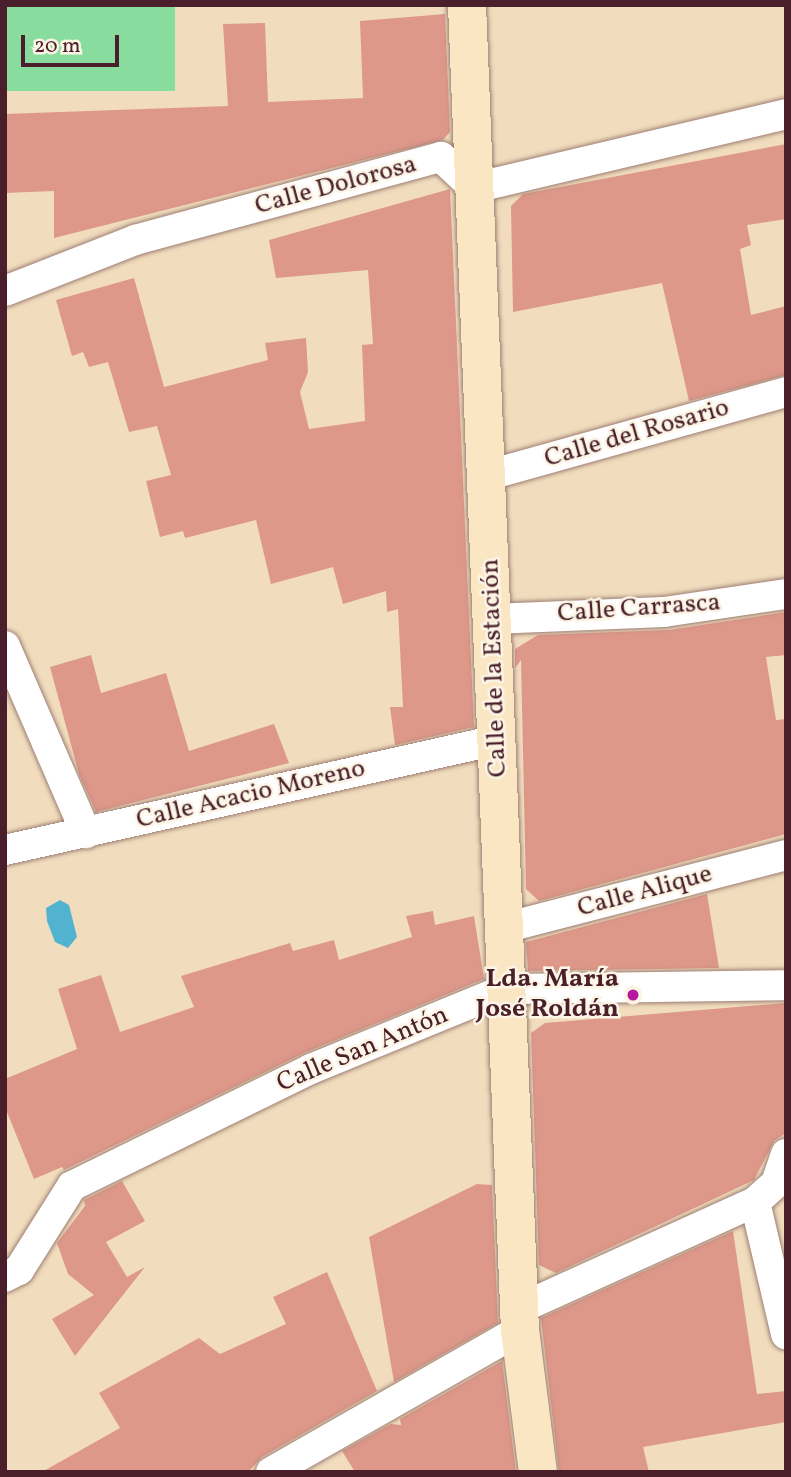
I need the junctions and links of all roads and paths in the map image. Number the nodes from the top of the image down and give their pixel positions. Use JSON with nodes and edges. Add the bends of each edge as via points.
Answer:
{"nodes":[{"id":1,"x":467,"y":5,"type":"edge"},
{"id":2,"x":786,"y":114,"type":"edge"},
{"id":3,"x":474,"y":188,"type":"junction"},
{"id":4,"x":5,"y":290,"type":"edge"},
{"id":5,"x":786,"y":392,"type":"edge"},
{"id":6,"x":489,"y":475,"type":"junction"},
{"id":7,"x":786,"y":594,"type":"edge"},
{"id":8,"x":492,"y":618,"type":"junction"},
{"id":9,"x":5,"y":646,"type":"edge"},
{"id":10,"x":497,"y":740,"type":"junction"},
{"id":11,"x":86,"y":833,"type":"junction"},
{"id":12,"x":5,"y":850,"type":"edge"},
{"id":13,"x":786,"y":855,"type":"edge"},
{"id":14,"x":504,"y":928,"type":"junction"},
{"id":15,"x":786,"y":985,"type":"edge"},
{"id":16,"x":506,"y":989,"type":"junction"},
{"id":17,"x":786,"y":1154,"type":"edge"},
{"id":18,"x":755,"y":1202,"type":"junction"},
{"id":19,"x":5,"y":1277,"type":"edge"},
{"id":20,"x":521,"y":1319,"type":"junction"},
{"id":21,"x":786,"y":1334,"type":"edge"},
{"id":22,"x":271,"y":1472,"type":"edge"},
{"id":23,"x":538,"y":1472,"type":"edge"}],
"edges":[{"from":1,"to":3,"type":"street","name":"Calle de la Estación"},
{"from":2,"to":3,"type":"street"},
{"from":3,"to":4,"type":"street","name":"Calle Dolorosa","via":[[441,158],[135,240]]},
{"from":3,"to":6,"type":"street","name":"Calle de la Estación"},
{"from":5,"to":6,"type":"street","name":"Calle del Rosario"},
{"from":6,"to":8,"type":"street","name":"Calle de la Estación"},
{"from":7,"to":8,"type":"street","name":"Calle Carrasca","via":[[664,612]]},
{"from":8,"to":10,"type":"street","name":"Calle de la Estación"},
{"from":9,"to":11,"type":"street"},
{"from":10,"to":11,"type":"street","name":"Calle Acacio Moreno"},
{"from":10,"to":14,"type":"street","name":"Calle de la Estación"},
{"from":11,"to":12,"type":"street","name":"Calle Acacio Moreno"},
{"from":13,"to":14,"type":"street","name":"Calle Alique"},
{"from":14,"to":16,"type":"street","name":"Calle de la Estación"},
{"from":15,"to":16,"type":"street","name":"Calle San Antón"},
{"from":16,"to":19,"type":"street","name":"Calle San Antón","via":[[311,1069],[72,1186],[19,1270]]},
{"from":16,"to":20,"type":"street","name":"Calle de la Estación"},
{"from":17,"to":18,"type":"street","via":[[776,1183]]},
{"from":18,"to":20,"type":"street"},
{"from":18,"to":21,"type":"street"},
{"from":20,"to":22,"type":"street"},
{"from":20,"to":23,"type":"street","name":"Calle de la Estación"}]}
